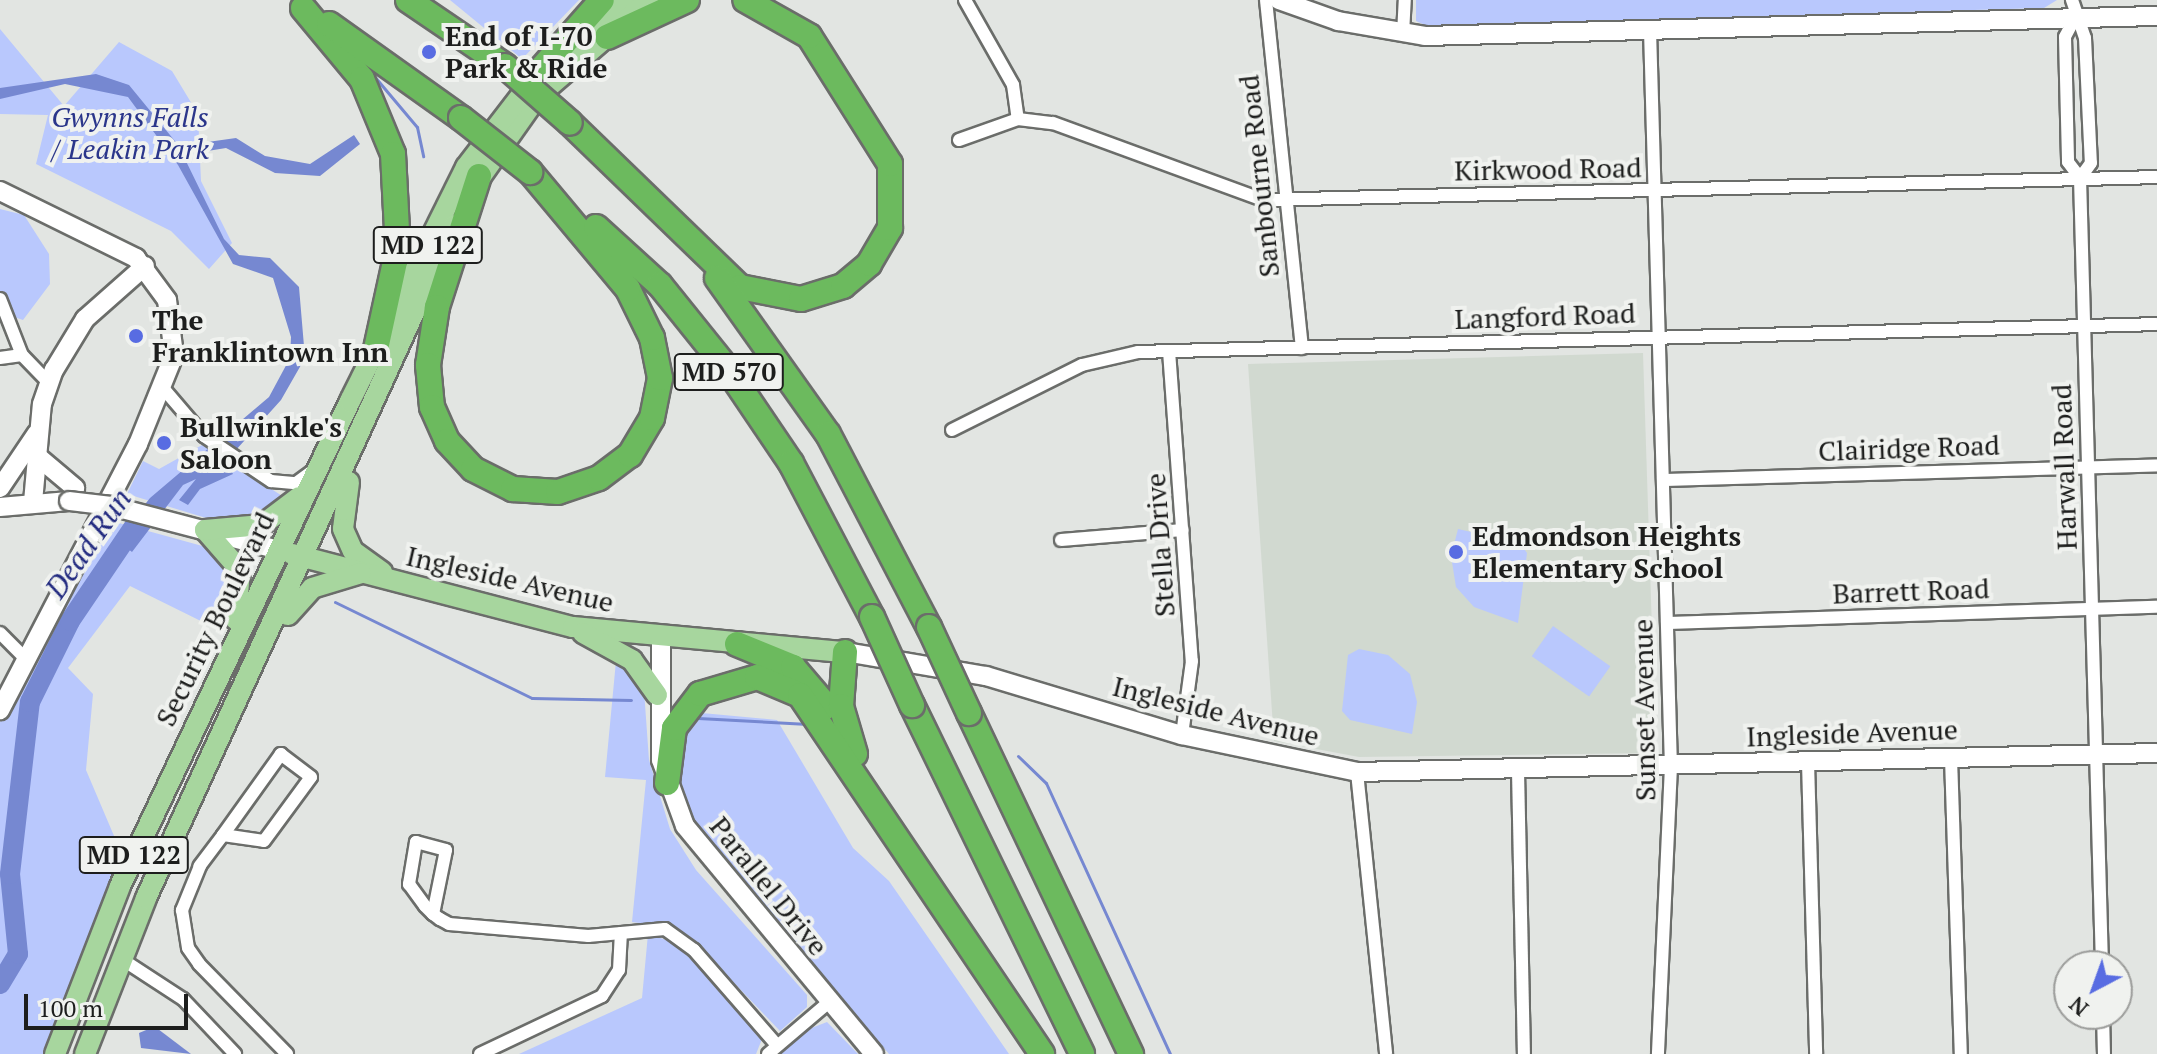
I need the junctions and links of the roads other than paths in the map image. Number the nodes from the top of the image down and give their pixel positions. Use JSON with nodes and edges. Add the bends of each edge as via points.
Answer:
{"nodes":[{"id":1,"x":408,"y":0,"type":"edge"},
{"id":2,"x":434,"y":0,"type":"edge"},
{"id":3,"x":602,"y":0,"type":"edge"},
{"id":4,"x":628,"y":0,"type":"edge"},
{"id":5,"x":649,"y":0,"type":"edge"},
{"id":6,"x":687,"y":0,"type":"edge"},
{"id":7,"x":745,"y":0,"type":"edge"},
{"id":8,"x":965,"y":0,"type":"edge"},
{"id":9,"x":1266,"y":0,"type":"edge"},
{"id":10,"x":1279,"y":0,"type":"edge"},
{"id":11,"x":1405,"y":0,"type":"edge"},
{"id":12,"x":296,"y":4,"type":"edge"},
{"id":13,"x":2074,"y":9,"type":"edge"},
{"id":14,"x":2157,"y":16,"type":"edge"},
{"id":15,"x":1650,"y":30,"type":"junction"},
{"id":16,"x":1403,"y":34,"type":"junction"},
{"id":17,"x":607,"y":37,"type":"junction"},
{"id":18,"x":505,"y":66,"type":"junction"},
{"id":19,"x":527,"y":85,"type":"junction"},
{"id":20,"x":1018,"y":119,"type":"junction"},
{"id":21,"x":959,"y":140,"type":"dead end"},
{"id":22,"x":530,"y":172,"type":"junction"},
{"id":23,"x":479,"y":176,"type":"junction"},
{"id":24,"x":2157,"y":177,"type":"edge"},
{"id":25,"x":2080,"y":178,"type":"junction"},
{"id":26,"x":0,"y":191,"type":"edge"},
{"id":27,"x":1655,"y":191,"type":"junction"},
{"id":28,"x":1286,"y":200,"type":"junction"},
{"id":29,"x":679,"y":231,"type":"junction"},
{"id":30,"x":145,"y":266,"type":"junction"},
{"id":31,"x":0,"y":299,"type":"edge"},
{"id":32,"x":2157,"y":324,"type":"edge"},
{"id":33,"x":2084,"y":325,"type":"junction"},
{"id":34,"x":1659,"y":337,"type":"junction"},
{"id":35,"x":1302,"y":348,"type":"junction"},
{"id":36,"x":376,"y":349,"type":"junction"},
{"id":37,"x":1169,"y":351,"type":"junction"},
{"id":38,"x":22,"y":355,"type":"junction"},
{"id":39,"x":0,"y":358,"type":"edge"},
{"id":40,"x":48,"y":382,"type":"junction"},
{"id":41,"x":163,"y":388,"type":"junction"},
{"id":42,"x":371,"y":417,"type":"junction"},
{"id":43,"x":952,"y":430,"type":"dead end"},
{"id":44,"x":38,"y":431,"type":"junction"},
{"id":45,"x":37,"y":456,"type":"junction"},
{"id":46,"x":2157,"y":465,"type":"edge"},
{"id":47,"x":2088,"y":467,"type":"junction"},
{"id":48,"x":1663,"y":480,"type":"junction"},
{"id":49,"x":300,"y":484,"type":"junction"},
{"id":50,"x":0,"y":488,"type":"edge"},
{"id":51,"x":72,"y":494,"type":"junction"},
{"id":52,"x":33,"y":502,"type":"junction"},
{"id":53,"x":0,"y":507,"type":"edge"},
{"id":54,"x":199,"y":529,"type":"junction"},
{"id":55,"x":1183,"y":530,"type":"junction"},
{"id":56,"x":1061,"y":540,"type":"dead end"},
{"id":57,"x":279,"y":550,"type":"junction"},
{"id":58,"x":304,"y":557,"type":"junction"},
{"id":59,"x":362,"y":573,"type":"junction"},
{"id":60,"x":399,"y":583,"type":"junction"},
{"id":61,"x":2157,"y":607,"type":"edge"},
{"id":62,"x":2092,"y":609,"type":"junction"},
{"id":63,"x":1667,"y":623,"type":"junction"},
{"id":64,"x":573,"y":627,"type":"junction"},
{"id":65,"x":0,"y":633,"type":"edge"},
{"id":66,"x":661,"y":638,"type":"junction"},
{"id":67,"x":737,"y":644,"type":"junction"},
{"id":68,"x":263,"y":651,"type":"junction"},
{"id":69,"x":845,"y":652,"type":"junction"},
{"id":70,"x":26,"y":659,"type":"junction"},
{"id":71,"x":225,"y":660,"type":"junction"},
{"id":72,"x":657,"y":695,"type":"junction"},
{"id":73,"x":0,"y":710,"type":"edge"},
{"id":74,"x":1182,"y":735,"type":"junction"},
{"id":75,"x":851,"y":746,"type":"junction"},
{"id":76,"x":2157,"y":753,"type":"edge"},
{"id":77,"x":2096,"y":755,"type":"junction"},
{"id":78,"x":1951,"y":758,"type":"junction"},
{"id":79,"x":1808,"y":762,"type":"junction"},
{"id":80,"x":1671,"y":766,"type":"junction"},
{"id":81,"x":1518,"y":771,"type":"junction"},
{"id":82,"x":1357,"y":772,"type":"junction"},
{"id":83,"x":667,"y":783,"type":"junction"},
{"id":84,"x":223,"y":835,"type":"junction"},
{"id":85,"x":433,"y":914,"type":"junction"},
{"id":86,"x":960,"y":927,"type":"junction"},
{"id":87,"x":621,"y":933,"type":"junction"},
{"id":88,"x":2102,"y":950,"type":"edge"},
{"id":89,"x":120,"y":958,"type":"junction"},
{"id":90,"x":829,"y":1002,"type":"junction"},
{"id":91,"x":2103,"y":1030,"type":"edge"},
{"id":92,"x":773,"y":1050,"type":"edge"},
{"id":93,"x":55,"y":1054,"type":"edge"},
{"id":94,"x":85,"y":1054,"type":"edge"},
{"id":95,"x":235,"y":1054,"type":"edge"},
{"id":96,"x":287,"y":1054,"type":"edge"},
{"id":97,"x":480,"y":1054,"type":"edge"},
{"id":98,"x":874,"y":1054,"type":"edge"},
{"id":99,"x":1042,"y":1054,"type":"edge"},
{"id":100,"x":1082,"y":1054,"type":"edge"},
{"id":101,"x":1131,"y":1054,"type":"edge"},
{"id":102,"x":1386,"y":1054,"type":"edge"},
{"id":103,"x":1524,"y":1054,"type":"edge"},
{"id":104,"x":1658,"y":1054,"type":"edge"},
{"id":105,"x":1816,"y":1054,"type":"edge"},
{"id":106,"x":1961,"y":1054,"type":"edge"},
{"id":107,"x":2104,"y":1054,"type":"edge"}],
"edges":[{"from":1,"to":18,"type":"highway","number":"MD 570"},
{"from":2,"to":18,"type":"highway"},
{"from":3,"to":19,"type":"highway"},
{"from":4,"to":19,"type":"main road","name":"Security Boulevard","number":"MD 122"},
{"from":5,"to":17,"type":"main road","name":"Security Boulevard","number":"MD 122"},
{"from":6,"to":17,"type":"highway"},
{"from":7,"to":29,"type":"highway","via":[[794,24],[840,75],[890,164],[890,228],[850,280],[791,299],[740,287]]},
{"from":8,"to":20,"type":"street","via":[[1013,85]]},
{"from":9,"to":28,"type":"street","name":"Sanbourne Road"},
{"from":10,"to":16,"type":"street"},
{"from":11,"to":16,"type":"street"},
{"from":12,"to":22,"type":"highway","number":"MD 570","bridge":true},
{"from":12,"to":36,"type":"highway","via":[[362,79],[393,154],[398,248]]},
{"from":13,"to":14,"type":"street"},
{"from":13,"to":15,"type":"street"},
{"from":13,"to":25,"type":"street","name":"Harwall Road","via":[[2065,37],[2068,162]]},
{"from":13,"to":25,"type":"street","name":"Harwall Road","via":[[2085,38],[2091,163]]},
{"from":15,"to":16,"type":"street"},
{"from":15,"to":27,"type":"street","name":"Sunset Avenue"},
{"from":17,"to":23,"type":"main road","name":"Security Boulevard","number":"MD 122","via":[[537,97]]},
{"from":18,"to":29,"type":"highway","number":"MD 570","bridge":true},
{"from":19,"to":36,"type":"main road","name":"Security Boulevard","number":"MD 122","via":[[466,167]]},
{"from":20,"to":21,"type":"street","name":"Kirkwood Road"},
{"from":20,"to":28,"type":"street","name":"Kirkwood Road","via":[[1070,127],[1249,198]]},
{"from":22,"to":23,"type":"highway","via":[[628,289],[652,338],[660,378],[652,418],[630,455],[599,478],[558,492],[513,489],[473,469],[447,441],[432,407],[428,365],[437,307]]},
{"from":22,"to":100,"type":"highway","number":"MD 570","bridge":true,"via":[[660,285],[726,367],[791,463],[872,617]]},
{"from":23,"to":42,"type":"main road","name":"Security Boulevard","number":"MD 122"},
{"from":24,"to":25,"type":"street","name":"Kirkwood Road"},
{"from":25,"to":27,"type":"street","name":"Kirkwood Road"},
{"from":25,"to":33,"type":"street","name":"Harwall Road"},
{"from":26,"to":30,"type":"street","via":[[99,234]]},
{"from":27,"to":28,"type":"street","name":"Kirkwood Road"},
{"from":27,"to":34,"type":"street","name":"Sunset Avenue"},
{"from":28,"to":35,"type":"street","name":"Sanbourne Road"},
{"from":29,"to":101,"type":"highway","number":"MD 570","bridge":true,"via":[[828,434],[929,627]]},
{"from":30,"to":40,"type":"street","via":[[85,319]]},
{"from":30,"to":41,"type":"street","via":[[167,300],[172,330],[174,355]]},
{"from":31,"to":38,"type":"street"},
{"from":32,"to":33,"type":"street","name":"Langford Road"},
{"from":33,"to":34,"type":"street","name":"Langford Road"},
{"from":33,"to":47,"type":"street","name":"Harwall Road"},
{"from":34,"to":35,"type":"street","name":"Langford Road"},
{"from":34,"to":48,"type":"street","name":"Sunset Avenue"},
{"from":35,"to":37,"type":"street","name":"Langford Road"},
{"from":36,"to":49,"type":"main road","name":"Security Boulevard","number":"MD 122","via":[[320,464]]},
{"from":37,"to":43,"type":"street","name":"Langford Road","via":[[1082,365]]},
{"from":37,"to":55,"type":"street","name":"Stella Drive"},
{"from":38,"to":39,"type":"street"},
{"from":38,"to":40,"type":"street"},
{"from":40,"to":44,"type":"street"},
{"from":41,"to":49,"type":"street","via":[[216,445],[247,466]]},
{"from":41,"to":70,"type":"street"},
{"from":42,"to":58,"type":"main road","name":"Security Boulevard","number":"MD 122"},
{"from":42,"to":60,"type":"main road","via":[[346,493],[343,529],[362,560]]},
{"from":44,"to":45,"type":"street"},
{"from":44,"to":50,"type":"street"},
{"from":45,"to":51,"type":"street"},
{"from":45,"to":52,"type":"street"},
{"from":46,"to":47,"type":"street","name":"Clairidge Road"},
{"from":47,"to":48,"type":"street","name":"Clairidge Road"},
{"from":47,"to":62,"type":"street","name":"Harwall Road"},
{"from":48,"to":63,"type":"street","name":"Sunset Avenue"},
{"from":49,"to":54,"type":"main road","via":[[274,519]]},
{"from":49,"to":57,"type":"main road","name":"Security Boulevard","number":"MD 122"},
{"from":51,"to":52,"type":"street"},
{"from":51,"to":54,"type":"street","bridge":true},
{"from":52,"to":53,"type":"street"},
{"from":54,"to":57,"type":"street"},
{"from":54,"to":71,"type":"main road","via":[[233,558],[242,580]]},
{"from":55,"to":56,"type":"street"},
{"from":55,"to":74,"type":"street","name":"Stella Drive","via":[[1193,686]]},
{"from":57,"to":58,"type":"main road","name":"Ingleside Avenue"},
{"from":57,"to":71,"type":"main road","name":"Security Boulevard","number":"MD 122"},
{"from":58,"to":59,"type":"main road","name":"Ingleside Avenue"},
{"from":58,"to":68,"type":"main road","name":"Security Boulevard","number":"MD 122"},
{"from":59,"to":60,"type":"main road","name":"Ingleside Avenue"},
{"from":59,"to":68,"type":"main road","via":[[304,593]]},
{"from":60,"to":64,"type":"main road","name":"Ingleside Avenue"},
{"from":61,"to":62,"type":"street","name":"Barrett Road"},
{"from":62,"to":63,"type":"street","name":"Barrett Road"},
{"from":62,"to":77,"type":"street","name":"Harwall Road"},
{"from":63,"to":80,"type":"street","name":"Sunset Avenue"},
{"from":64,"to":66,"type":"main road","name":"Ingleside Avenue"},
{"from":64,"to":72,"type":"main road","via":[[632,660]]},
{"from":65,"to":70,"type":"street"},
{"from":66,"to":67,"type":"main road","name":"Ingleside Avenue"},
{"from":66,"to":72,"type":"street","name":"Parallel Drive"},
{"from":67,"to":69,"type":"main road","name":"Ingleside Avenue"},
{"from":67,"to":75,"type":"highway","via":[[804,677]]},
{"from":68,"to":89,"type":"main road","name":"Security Boulevard","number":"MD 122"},
{"from":69,"to":74,"type":"street","name":"Ingleside Avenue","via":[[986,676]]},
{"from":69,"to":75,"type":"highway","via":[[841,706]]},
{"from":70,"to":73,"type":"street"},
{"from":71,"to":93,"type":"main road","name":"Security Boulevard","number":"MD 122","via":[[104,923]]},
{"from":72,"to":83,"type":"street","name":"Parallel Drive"},
{"from":74,"to":82,"type":"street","name":"Ingleside Avenue"},
{"from":75,"to":86,"type":"highway"},
{"from":76,"to":77,"type":"street","name":"Ingleside Avenue"},
{"from":77,"to":78,"type":"street","name":"Ingleside Avenue"},
{"from":77,"to":88,"type":"street","name":"Harwall Road"},
{"from":78,"to":79,"type":"street","name":"Ingleside Avenue"},
{"from":78,"to":106,"type":"street"},
{"from":79,"to":80,"type":"street","name":"Ingleside Avenue"},
{"from":79,"to":105,"type":"street"},
{"from":80,"to":81,"type":"street","name":"Ingleside Avenue"},
{"from":80,"to":104,"type":"street","name":"Sunset Avenue"},
{"from":81,"to":82,"type":"street","name":"Ingleside Avenue"},
{"from":81,"to":103,"type":"street"},
{"from":82,"to":102,"type":"street"},
{"from":83,"to":86,"type":"highway","via":[[674,728],[700,694],[743,678],[787,687],[811,706]]},
{"from":83,"to":90,"type":"street","name":"Parallel Drive","via":[[699,849]]},
{"from":84,"to":84,"type":"street","via":[[281,754],[311,777],[264,841]]},
{"from":84,"to":96,"type":"street","via":[[188,890],[182,910],[188,948]]},
{"from":85,"to":85,"type":"street","via":[[409,884],[416,842],[446,850]]},
{"from":85,"to":87,"type":"street","via":[[458,927]]},
{"from":86,"to":99,"type":"highway"},
{"from":87,"to":92,"type":"street","via":[[655,927],[685,941]]},
{"from":87,"to":97,"type":"street","via":[[619,970],[602,996]]},
{"from":89,"to":94,"type":"main road","name":"Security Boulevard","number":"MD 122"},
{"from":89,"to":95,"type":"street","via":[[183,999]]},
{"from":90,"to":92,"type":"street"},
{"from":90,"to":98,"type":"street","name":"Parallel Drive"},
{"from":91,"to":107,"type":"street"}]}
